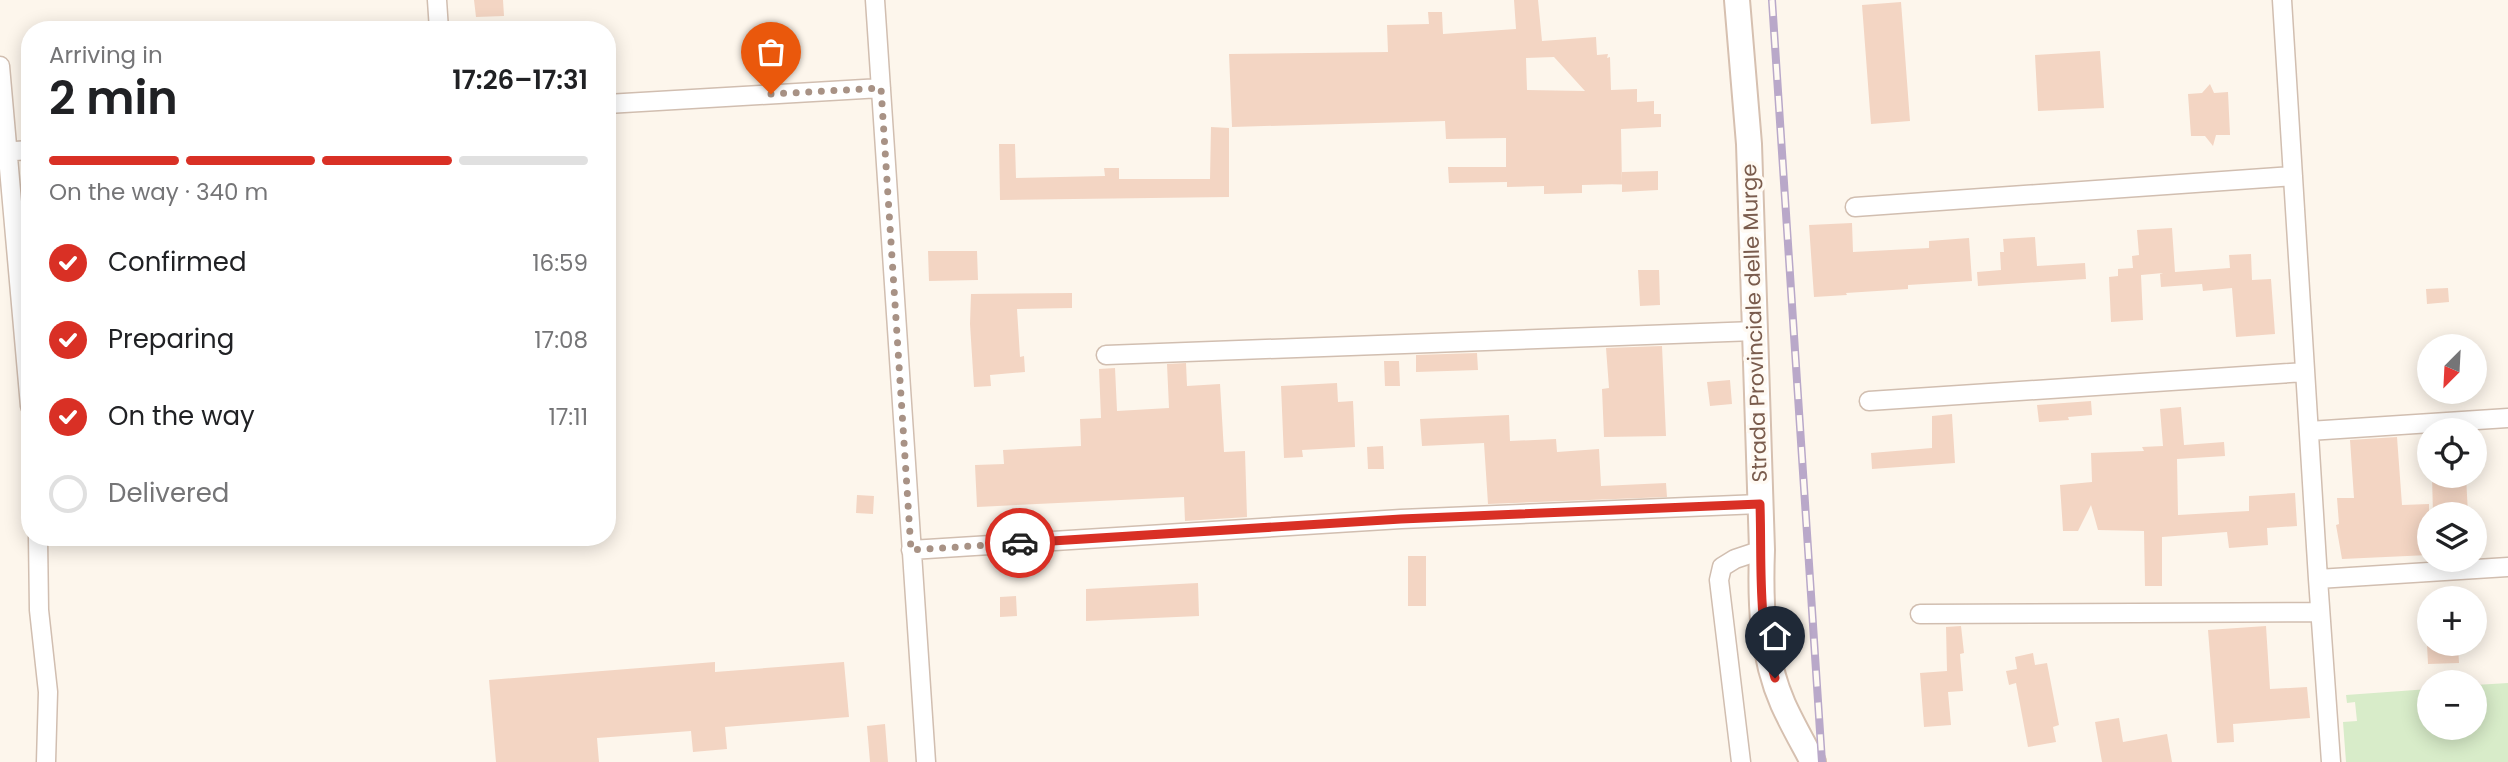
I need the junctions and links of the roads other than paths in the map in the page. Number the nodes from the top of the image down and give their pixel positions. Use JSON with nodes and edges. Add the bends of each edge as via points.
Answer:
{"nodes":[{"id":1,"x":437,"y":0,"type":"edge"},
{"id":2,"x":875,"y":0,"type":"edge"},
{"id":3,"x":1737,"y":0,"type":"edge"},
{"id":4,"x":2282,"y":0,"type":"edge"},
{"id":5,"x":438,"y":21,"type":"edge"},
{"id":6,"x":0,"y":66,"type":"edge"},
{"id":7,"x":881,"y":88,"type":"junction"},
{"id":8,"x":616,"y":103,"type":"edge"},
{"id":9,"x":21,"y":151,"type":"edge"},
{"id":10,"x":3,"y":152,"type":"edge"},
{"id":11,"x":2293,"y":176,"type":"junction"},
{"id":12,"x":1855,"y":207,"type":"dead end"},
{"id":13,"x":21,"y":295,"type":"edge"},
{"id":14,"x":1755,"y":331,"type":"junction"},
{"id":15,"x":1106,"y":355,"type":"dead end"},
{"id":16,"x":2305,"y":372,"type":"junction"},
{"id":17,"x":1869,"y":401,"type":"dead end"},
{"id":18,"x":2508,"y":418,"type":"edge"},
{"id":19,"x":2309,"y":431,"type":"junction"},
{"id":20,"x":1760,"y":504,"type":"junction"},
{"id":21,"x":38,"y":546,"type":"edge"},
{"id":22,"x":911,"y":550,"type":"junction"},
{"id":23,"x":1762,"y":550,"type":"junction"},
{"id":24,"x":2508,"y":567,"type":"edge"},
{"id":25,"x":2318,"y":579,"type":"junction"},
{"id":26,"x":2320,"y":612,"type":"junction"},
{"id":27,"x":1920,"y":614,"type":"dead end"},
{"id":28,"x":46,"y":762,"type":"edge"},
{"id":29,"x":926,"y":762,"type":"edge"},
{"id":30,"x":1741,"y":762,"type":"edge"},
{"id":31,"x":1813,"y":762,"type":"edge"},
{"id":32,"x":2331,"y":762,"type":"edge"}],
"edges":[{"from":1,"to":5,"type":"street"},
{"from":2,"to":7,"type":"street"},
{"from":3,"to":14,"type":"main road","name":"Strada Provinciale delle Murge","via":[[1749,144]]},
{"from":4,"to":11,"type":"street"},
{"from":6,"to":10,"type":"street"},
{"from":7,"to":8,"type":"street"},
{"from":7,"to":22,"type":"street"},
{"from":9,"to":10,"type":"street"},
{"from":10,"to":13,"type":"street"},
{"from":11,"to":12,"type":"street"},
{"from":11,"to":16,"type":"street"},
{"from":14,"to":15,"type":"street"},
{"from":14,"to":20,"type":"main road","name":"Strada Provinciale delle Murge"},
{"from":16,"to":17,"type":"street"},
{"from":16,"to":19,"type":"street"},
{"from":18,"to":19,"type":"street"},
{"from":19,"to":25,"type":"street"},
{"from":20,"to":22,"type":"street","via":[[1401,519]]},
{"from":20,"to":23,"type":"main road","name":"Strada Provinciale delle Murge"},
{"from":21,"to":28,"type":"street","via":[[48,692]]},
{"from":22,"to":29,"type":"street"},
{"from":23,"to":30,"type":"street","via":[[1722,567],[1718,580]]},
{"from":23,"to":31,"type":"main road","name":"Strada Provinciale delle Murge","via":[[1760,594],[1767,652],[1783,704]]},
{"from":24,"to":25,"type":"street"},
{"from":25,"to":26,"type":"street"},
{"from":26,"to":27,"type":"street"},
{"from":26,"to":32,"type":"street"}]}
